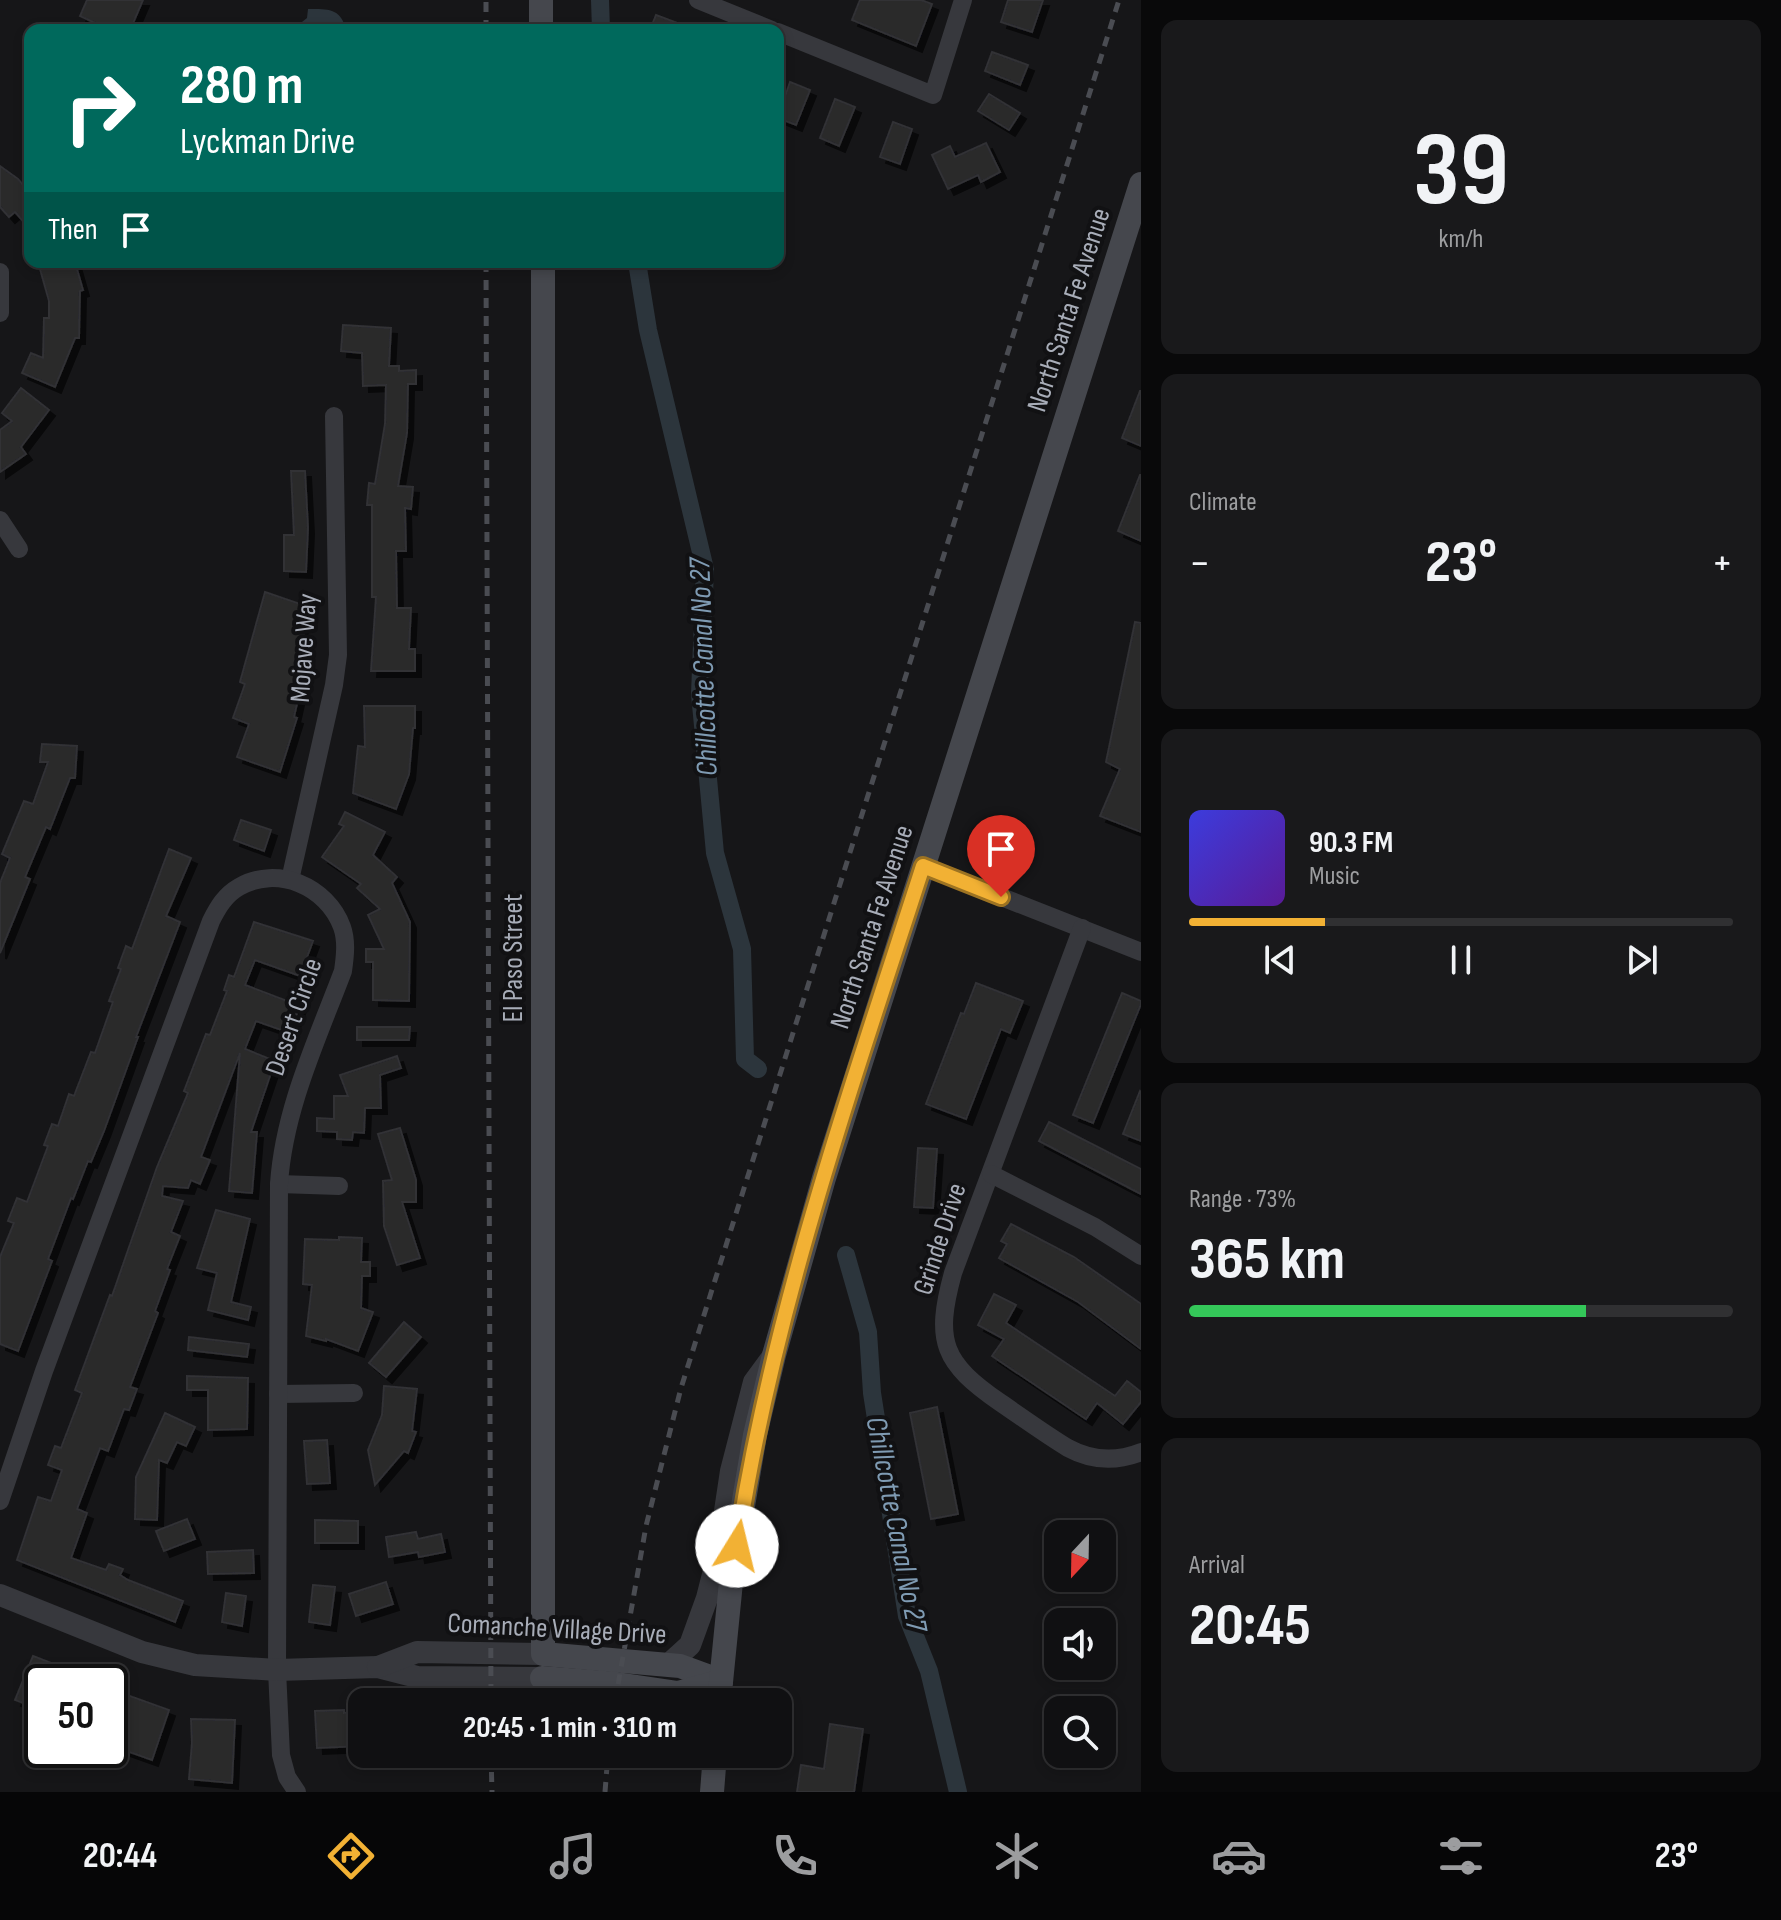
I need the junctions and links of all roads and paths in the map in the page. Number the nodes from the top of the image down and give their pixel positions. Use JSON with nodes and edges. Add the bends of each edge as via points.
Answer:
{"nodes":[{"id":1,"x":541,"y":0,"type":"edge"},
{"id":2,"x":698,"y":0,"type":"edge"},
{"id":3,"x":963,"y":0,"type":"edge"},
{"id":4,"x":541,"y":24,"type":"edge"},
{"id":5,"x":757,"y":24,"type":"edge"},
{"id":6,"x":784,"y":34,"type":"edge"},
{"id":7,"x":1141,"y":184,"type":"edge"},
{"id":8,"x":543,"y":268,"type":"edge"},
{"id":9,"x":0,"y":272,"type":"edge"},
{"id":10,"x":0,"y":313,"type":"edge"},
{"id":11,"x":334,"y":416,"type":"dead end"},
{"id":12,"x":0,"y":520,"type":"edge"},
{"id":13,"x":19,"y":549,"type":"dead end"},
{"id":14,"x":923,"y":866,"type":"junction"},
{"id":15,"x":290,"y":880,"type":"junction"},
{"id":16,"x":1082,"y":928,"type":"junction"},
{"id":17,"x":1141,"y":952,"type":"edge"},
{"id":18,"x":991,"y":1174,"type":"junction"},
{"id":19,"x":279,"y":1184,"type":"junction"},
{"id":20,"x":339,"y":1186,"type":"dead end"},
{"id":21,"x":1141,"y":1256,"type":"edge"},
{"id":22,"x":774,"y":1355,"type":"junction"},
{"id":23,"x":354,"y":1393,"type":"dead end"},
{"id":24,"x":278,"y":1394,"type":"junction"},
{"id":25,"x":1141,"y":1452,"type":"edge"},
{"id":26,"x":0,"y":1501,"type":"edge"},
{"id":27,"x":0,"y":1595,"type":"edge"},
{"id":28,"x":668,"y":1665,"type":"junction"},
{"id":29,"x":542,"y":1666,"type":"junction"},
{"id":30,"x":277,"y":1670,"type":"junction"},
{"id":31,"x":644,"y":1688,"type":"edge"},
{"id":32,"x":714,"y":1688,"type":"edge"},
{"id":33,"x":720,"y":1688,"type":"edge"},
{"id":34,"x":714,"y":1768,"type":"edge"},
{"id":35,"x":297,"y":1792,"type":"edge"},
{"id":36,"x":712,"y":1792,"type":"edge"}],
"edges":[{"from":1,"to":4,"type":"main road"},
{"from":2,"to":5,"type":"street"},
{"from":3,"to":6,"type":"street","via":[[933,95]]},
{"from":7,"to":14,"type":"main road","name":"North Santa Fe Avenue"},
{"from":8,"to":29,"type":"main road","name":"El Paso Street"},
{"from":9,"to":10,"type":"street"},
{"from":11,"to":15,"type":"street","name":"Mojave Way","via":[[338,655]]},
{"from":12,"to":13,"type":"street"},
{"from":14,"to":16,"type":"street"},
{"from":14,"to":22,"type":"main road","name":"North Santa Fe Avenue"},
{"from":15,"to":19,"type":"street","name":"Desert Circle","via":[[311,888],[330,906],[342,927],[345,949],[343,971],[288,1122]]},
{"from":15,"to":26,"type":"street","via":[[261,878],[238,888],[221,902],[211,921]]},
{"from":16,"to":17,"type":"street"},
{"from":16,"to":18,"type":"street","name":"Grinde Drive"},
{"from":18,"to":21,"type":"street"},
{"from":18,"to":25,"type":"street","name":"Grinde Drive","via":[[944,1310],[953,1361],[977,1386],[1082,1456],[1111,1460]]},
{"from":19,"to":20,"type":"street"},
{"from":19,"to":24,"type":"street","name":"Desert Circle"},
{"from":22,"to":28,"type":"street","via":[[754,1382],[707,1598],[690,1645]]},
{"from":22,"to":33,"type":"main road","name":"North Santa Fe Avenue","via":[[745,1490]]},
{"from":23,"to":24,"type":"street"},
{"from":24,"to":30,"type":"street","name":"Desert Circle"},
{"from":27,"to":30,"type":"street","name":"Comanche Village Drive","via":[[171,1661]]},
{"from":28,"to":29,"type":"main road","name":"Comanche Village Drive"},
{"from":28,"to":32,"type":"main road","name":"Comanche Village Drive","via":[[680,1666]]},
{"from":29,"to":30,"type":"street","name":"Comanche Village Drive","via":[[417,1652],[378,1667]]},
{"from":29,"to":31,"type":"main road","name":"Comanche Village Drive"},
{"from":30,"to":35,"type":"street","name":"Desert Circle","via":[[281,1755]]},
{"from":34,"to":36,"type":"main road"}]}
